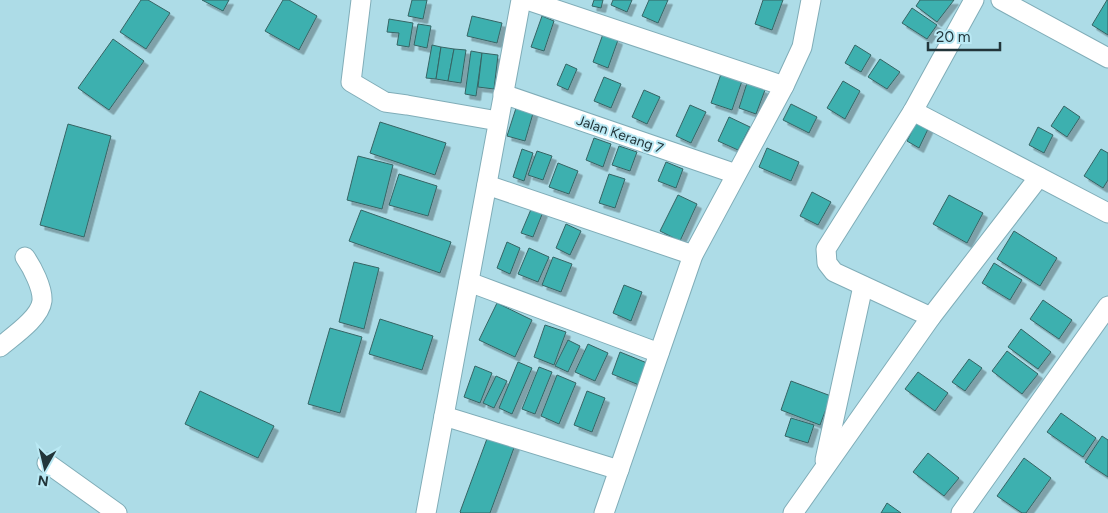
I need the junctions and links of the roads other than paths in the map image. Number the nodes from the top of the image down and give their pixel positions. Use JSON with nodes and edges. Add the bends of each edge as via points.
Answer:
{"nodes":[{"id":1,"x":521,"y":0,"type":"edge"},
{"id":2,"x":527,"y":0,"type":"edge"},
{"id":3,"x":811,"y":0,"type":"edge"},
{"id":4,"x":974,"y":0,"type":"edge"},
{"id":5,"x":1001,"y":0,"type":"edge"},
{"id":6,"x":357,"y":2,"type":"edge"},
{"id":7,"x":1108,"y":58,"type":"edge"},
{"id":8,"x":784,"y":86,"type":"junction"},
{"id":9,"x":503,"y":94,"type":"junction"},
{"id":10,"x":913,"y":111,"type":"junction"},
{"id":11,"x":498,"y":121,"type":"junction"},
{"id":12,"x":736,"y":174,"type":"junction"},
{"id":13,"x":1039,"y":177,"type":"junction"},
{"id":14,"x":487,"y":185,"type":"junction"},
{"id":15,"x":1108,"y":212,"type":"edge"},
{"id":16,"x":693,"y":255,"type":"junction"},
{"id":17,"x":25,"y":257,"type":"dead end"},
{"id":18,"x":469,"y":282,"type":"junction"},
{"id":19,"x":863,"y":286,"type":"junction"},
{"id":20,"x":1108,"y":306,"type":"edge"},
{"id":21,"x":931,"y":317,"type":"junction"},
{"id":22,"x":0,"y":347,"type":"edge"},
{"id":23,"x":659,"y":353,"type":"junction"},
{"id":24,"x":444,"y":416,"type":"junction"},
{"id":25,"x":47,"y":463,"type":"dead end"},
{"id":26,"x":824,"y":469,"type":"junction"},
{"id":27,"x":618,"y":470,"type":"junction"},
{"id":28,"x":117,"y":513,"type":"edge"},
{"id":29,"x":426,"y":513,"type":"edge"},
{"id":30,"x":604,"y":513,"type":"edge"},
{"id":31,"x":793,"y":513,"type":"edge"},
{"id":32,"x":961,"y":513,"type":"edge"}],
"edges":[{"from":1,"to":9,"type":"street"},
{"from":2,"to":8,"type":"street"},
{"from":3,"to":8,"type":"street","via":[[802,47]]},
{"from":4,"to":10,"type":"street"},
{"from":5,"to":7,"type":"street"},
{"from":6,"to":11,"type":"street","via":[[351,82],[385,102]]},
{"from":8,"to":12,"type":"street"},
{"from":9,"to":11,"type":"street"},
{"from":9,"to":12,"type":"street","name":"Jalan Kerang 7"},
{"from":10,"to":13,"type":"street"},
{"from":10,"to":19,"type":"street","via":[[826,249],[826,263],[834,272]]},
{"from":11,"to":14,"type":"street"},
{"from":12,"to":16,"type":"street"},
{"from":13,"to":15,"type":"street"},
{"from":13,"to":21,"type":"street"},
{"from":14,"to":16,"type":"street"},
{"from":14,"to":18,"type":"street"},
{"from":16,"to":23,"type":"street"},
{"from":17,"to":22,"type":"street","via":[[33,269],[42,301],[27,324]]},
{"from":18,"to":23,"type":"street"},
{"from":18,"to":24,"type":"street"},
{"from":19,"to":21,"type":"street"},
{"from":19,"to":26,"type":"street"},
{"from":20,"to":32,"type":"street"},
{"from":21,"to":26,"type":"street"},
{"from":23,"to":27,"type":"street"},
{"from":24,"to":27,"type":"street"},
{"from":24,"to":29,"type":"street"},
{"from":25,"to":28,"type":"street"},
{"from":26,"to":31,"type":"street"},
{"from":27,"to":30,"type":"street"}]}
